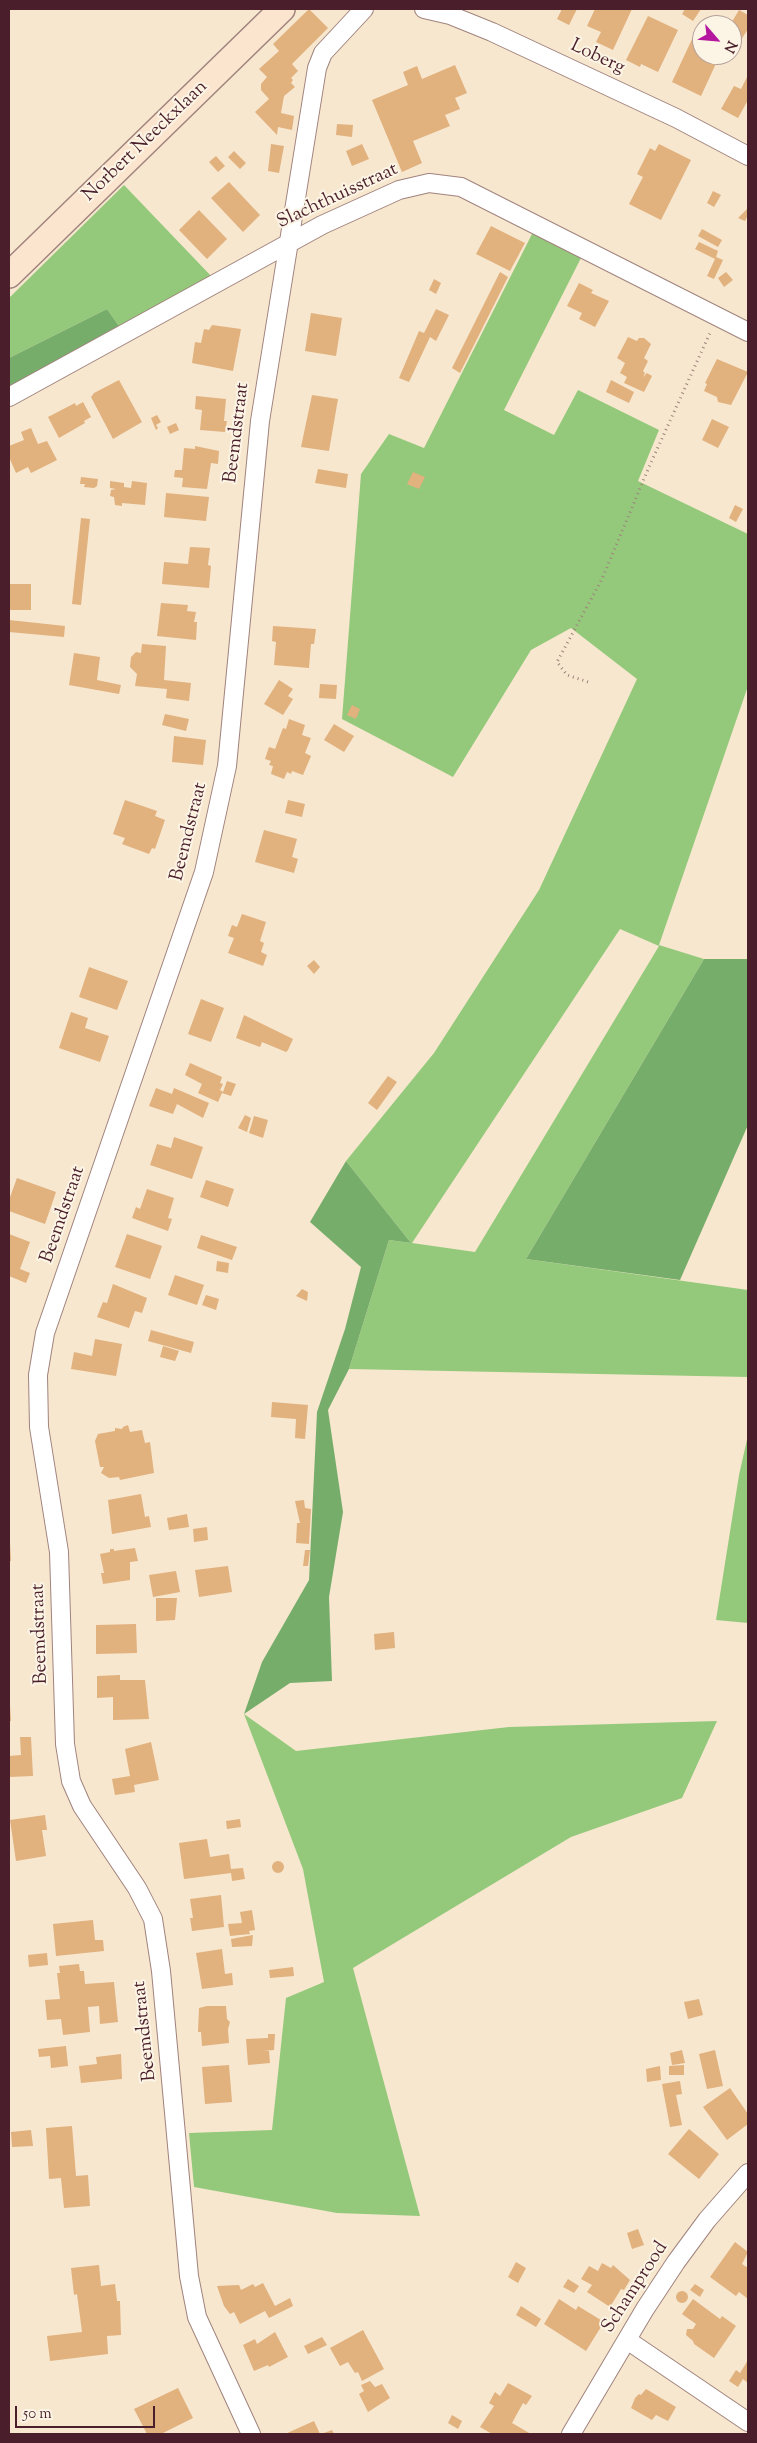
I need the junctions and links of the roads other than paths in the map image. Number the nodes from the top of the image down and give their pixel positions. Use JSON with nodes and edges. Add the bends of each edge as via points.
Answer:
{"nodes":[{"id":1,"x":282,"y":9,"type":"edge"},
{"id":2,"x":364,"y":9,"type":"edge"},
{"id":3,"x":424,"y":9,"type":"edge"},
{"id":4,"x":748,"y":156,"type":"edge"},
{"id":5,"x":288,"y":244,"type":"junction"},
{"id":6,"x":9,"y":275,"type":"edge"},
{"id":7,"x":748,"y":332,"type":"edge"},
{"id":8,"x":9,"y":397,"type":"edge"},
{"id":9,"x":748,"y":2173,"type":"edge"},
{"id":10,"x":627,"y":2340,"type":"junction"},
{"id":11,"x":748,"y":2422,"type":"edge"},
{"id":12,"x":250,"y":2434,"type":"edge"},
{"id":13,"x":571,"y":2434,"type":"edge"}],
"edges":[{"from":1,"to":6,"type":"main road","name":"Norbert Neeckxlaan"},
{"from":2,"to":5,"type":"street","name":"Beemdstraat","via":[[323,53],[318,68]]},
{"from":3,"to":4,"type":"street","name":"Loberg","via":[[450,15],[492,32],[676,118]]},
{"from":5,"to":7,"type":"street","name":"Slachthuisstraat","via":[[415,184],[461,187]]},
{"from":5,"to":8,"type":"street","name":"Slachthuisstraat"},
{"from":5,"to":12,"type":"street","name":"Beemdstraat","via":[[260,421],[227,766],[216,822],[204,872],[45,1333],[38,1375],[38,1427],[59,1552],[65,1744],[71,1781],[82,1806],[137,1888],[153,1919],[162,1971],[190,2276],[197,2317]]},
{"from":9,"to":10,"type":"street","name":"Schamprood","via":[[707,2220]]},
{"from":10,"to":11,"type":"street"},
{"from":10,"to":13,"type":"street","name":"Schamprood"}]}
